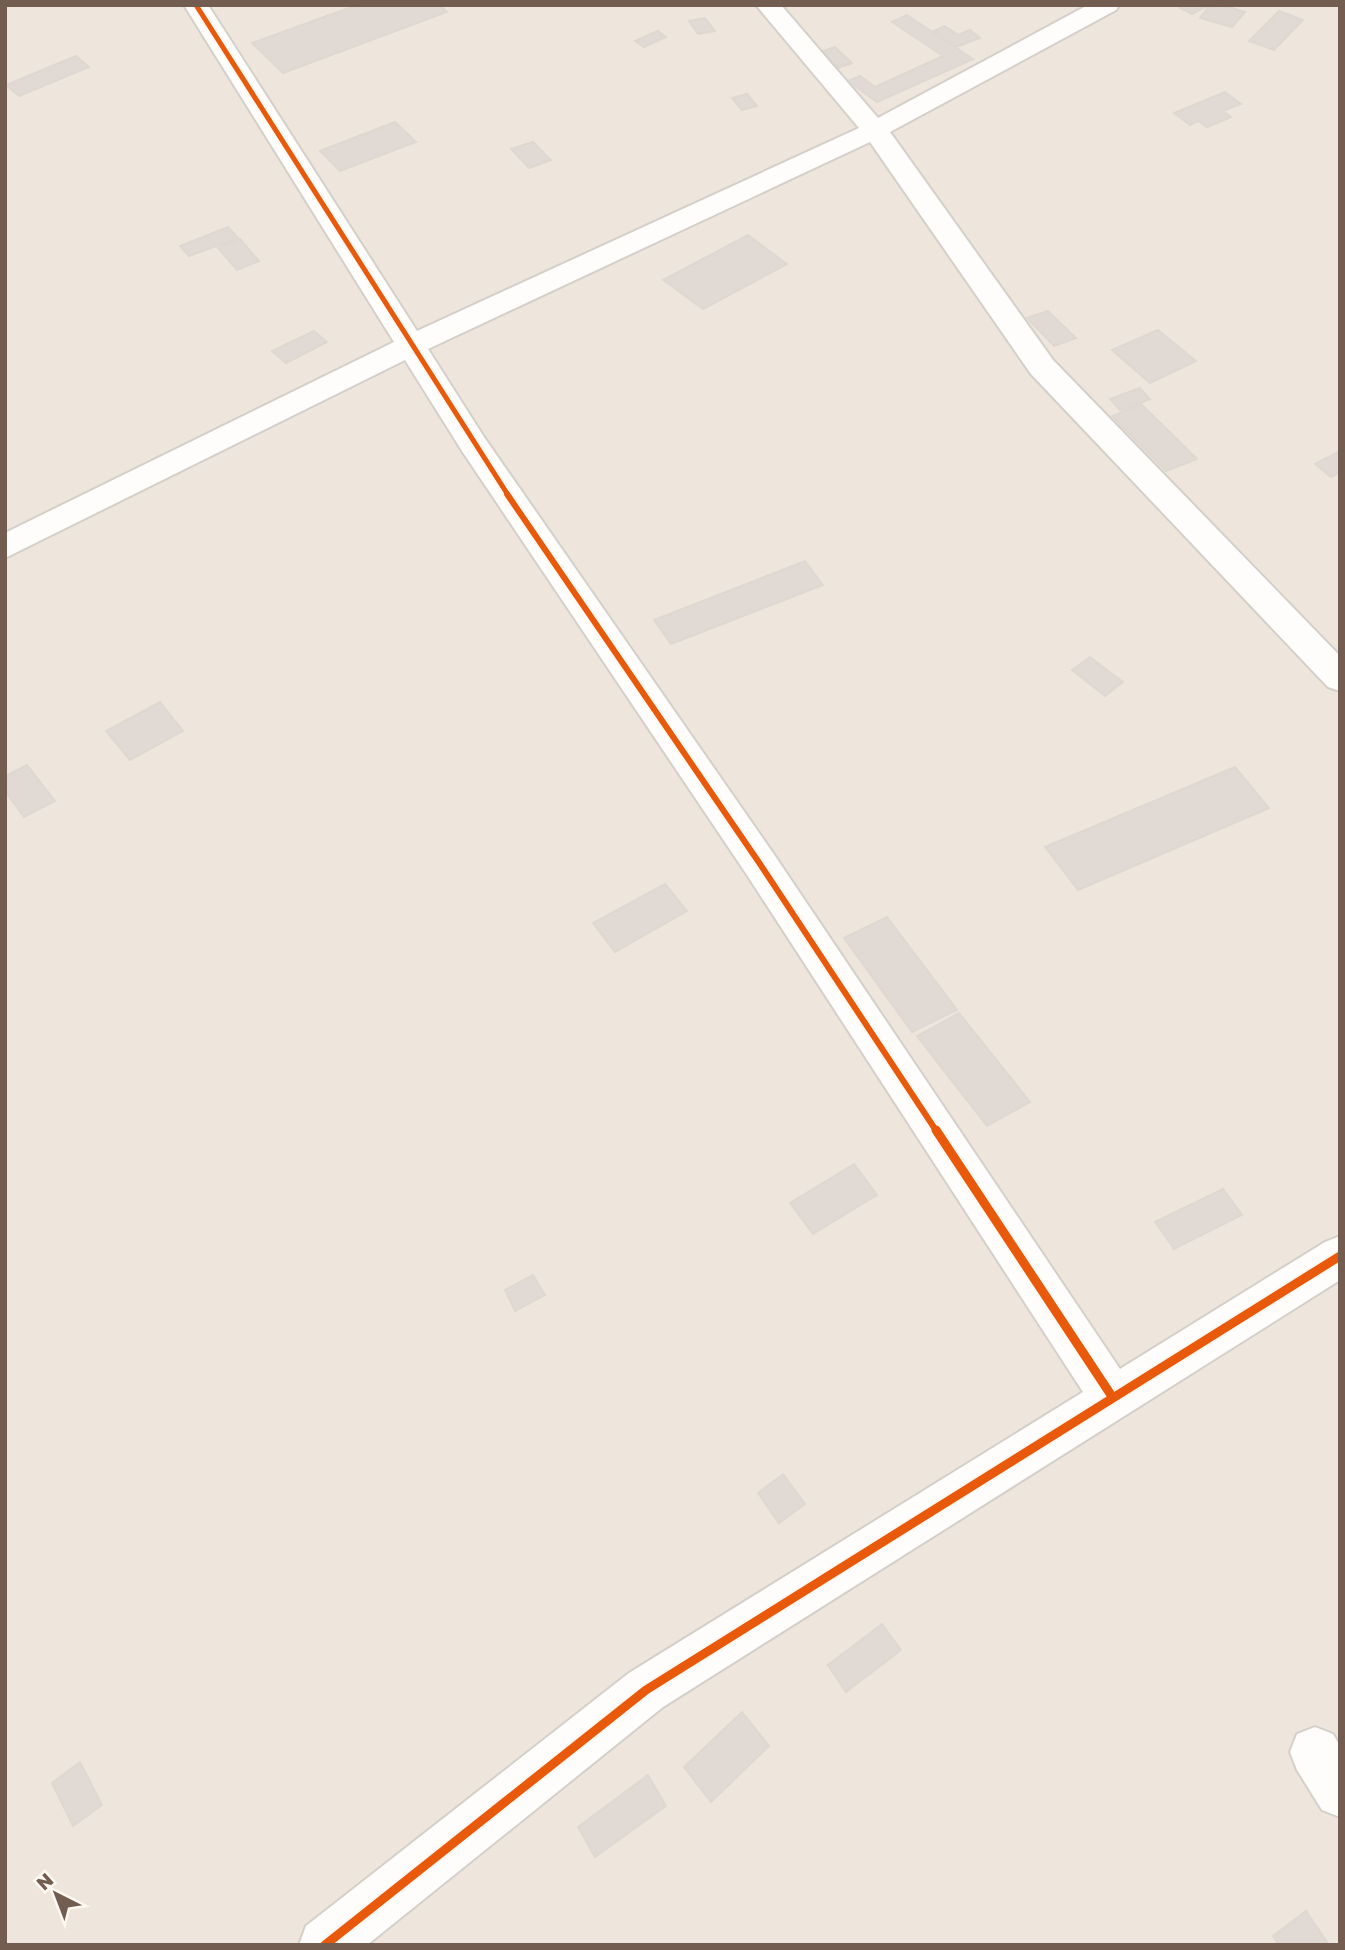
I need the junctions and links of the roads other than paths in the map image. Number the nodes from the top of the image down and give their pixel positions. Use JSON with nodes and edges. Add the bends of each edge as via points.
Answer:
{"nodes":[{"id":1,"x":196,"y":5,"type":"edge"},
{"id":2,"x":768,"y":5,"type":"edge"},
{"id":3,"x":1107,"y":5,"type":"edge"},
{"id":4,"x":875,"y":130,"type":"junction"},
{"id":5,"x":410,"y":346,"type":"junction"},
{"id":6,"x":5,"y":547,"type":"edge"},
{"id":7,"x":1340,"y":678,"type":"edge"},
{"id":8,"x":1340,"y":1256,"type":"edge"},
{"id":9,"x":1113,"y":1398,"type":"junction"},
{"id":10,"x":325,"y":1945,"type":"edge"}],
"edges":[{"from":1,"to":5,"type":"street"},
{"from":2,"to":4,"type":"street"},
{"from":3,"to":4,"type":"street"},
{"from":4,"to":5,"type":"street"},
{"from":4,"to":7,"type":"street","via":[[1042,367]]},
{"from":5,"to":6,"type":"street"},
{"from":5,"to":9,"type":"street"},
{"from":8,"to":9,"type":"street"},
{"from":9,"to":10,"type":"street","via":[[646,1690]]}]}
